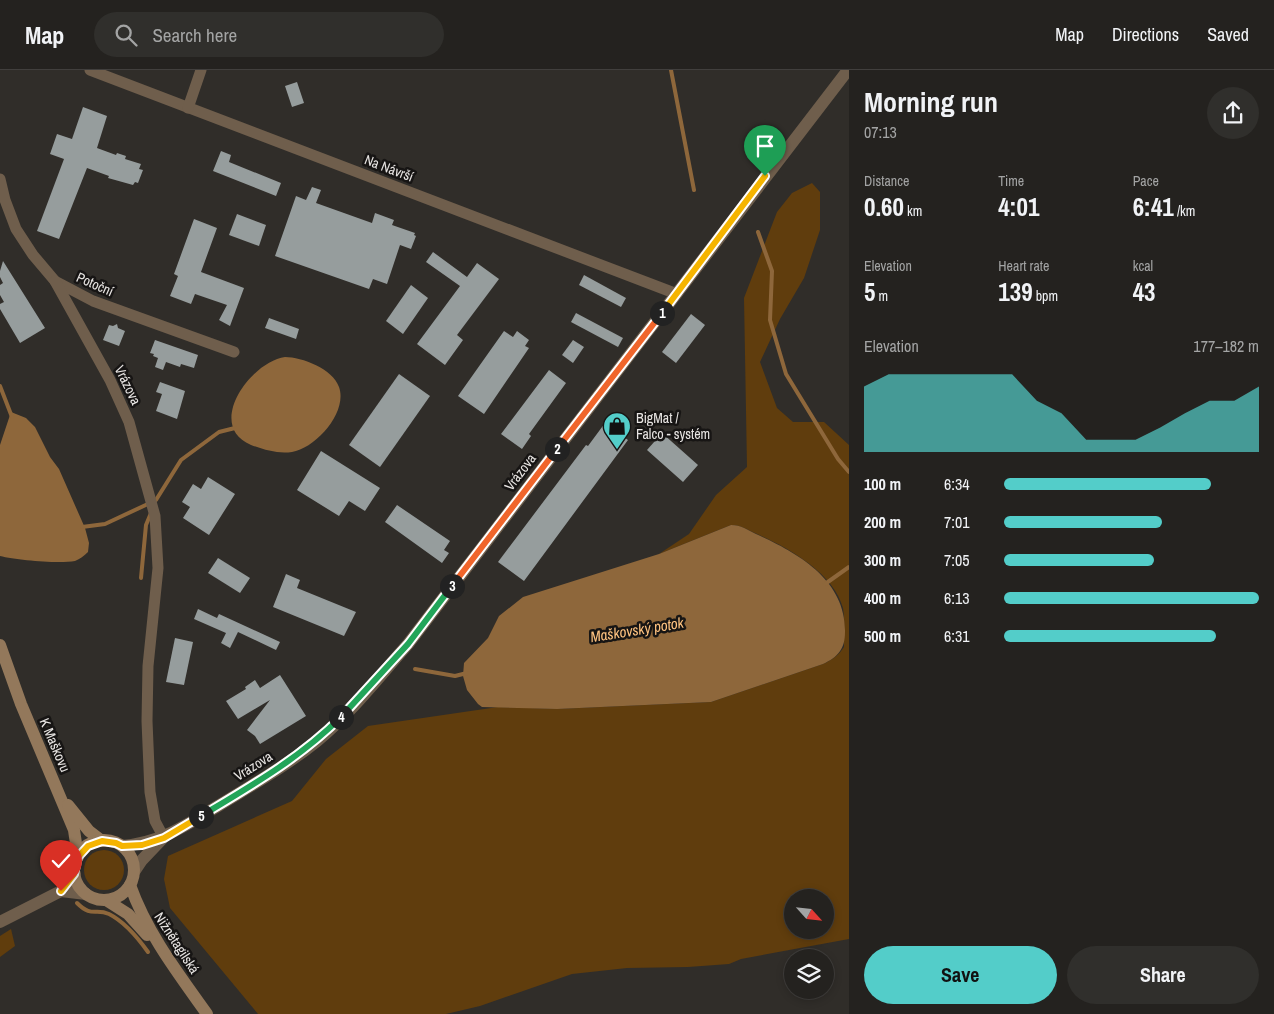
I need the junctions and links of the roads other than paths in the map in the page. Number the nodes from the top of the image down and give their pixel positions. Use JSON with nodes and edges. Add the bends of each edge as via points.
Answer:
{"nodes":[{"id":1,"x":90,"y":70,"type":"edge"},
{"id":2,"x":201,"y":70,"type":"edge"},
{"id":3,"x":848,"y":70,"type":"edge"},
{"id":4,"x":188,"y":108,"type":"junction"},
{"id":5,"x":0,"y":179,"type":"edge"},
{"id":6,"x":55,"y":280,"type":"junction"},
{"id":7,"x":677,"y":294,"type":"junction"},
{"id":8,"x":234,"y":352,"type":"dead end"},
{"id":9,"x":0,"y":645,"type":"edge"},
{"id":10,"x":60,"y":795,"type":"junction"},
{"id":11,"x":164,"y":838,"type":"junction"},
{"id":12,"x":102,"y":841,"type":"junction"},
{"id":13,"x":122,"y":846,"type":"junction"},
{"id":14,"x":78,"y":857,"type":"junction"},
{"id":15,"x":74,"y":874,"type":"junction"},
{"id":16,"x":132,"y":878,"type":"junction"},
{"id":17,"x":61,"y":891,"type":"junction"},
{"id":18,"x":86,"y":894,"type":"junction"},
{"id":19,"x":106,"y":900,"type":"junction"},
{"id":20,"x":0,"y":922,"type":"edge"},
{"id":21,"x":159,"y":948,"type":"junction"},
{"id":22,"x":207,"y":1014,"type":"edge"}],
"edges":[{"from":1,"to":4,"type":"street","name":"Na Návrší"},
{"from":2,"to":4,"type":"street"},
{"from":3,"to":7,"type":"street","name":"Vrázova"},
{"from":4,"to":7,"type":"street","name":"Na Návrší"},
{"from":5,"to":6,"type":"street","name":"Potoční","via":[[16,228],[33,255]]},
{"from":6,"to":8,"type":"street","name":"Potoční","via":[[93,301]]},
{"from":6,"to":11,"type":"street","name":"Vrázova","via":[[110,380],[129,422],[156,516],[158,568],[148,666],[147,721],[150,792],[155,821]]},
{"from":7,"to":11,"type":"street","name":"Vrázova","via":[[408,644],[355,703],[317,740],[275,772]]},
{"from":9,"to":10,"type":"main road","name":"K Maškovu"},
{"from":10,"to":12,"type":"main road"},
{"from":10,"to":14,"type":"main road","name":"K Maškovu","via":[[74,830]]},
{"from":11,"to":13,"type":"street","name":"Vrázova","via":[[142,845]]},
{"from":11,"to":16,"type":"street","via":[[142,860]]},
{"from":12,"to":13,"type":"main road"},
{"from":12,"to":14,"type":"main road","via":[[88,846]]},
{"from":13,"to":16,"type":"main road","via":[[133,862]]},
{"from":14,"to":15,"type":"main road"},
{"from":15,"to":17,"type":"street"},
{"from":15,"to":18,"type":"main road"},
{"from":16,"to":19,"type":"main road","via":[[124,892]]},
{"from":16,"to":21,"type":"main road","name":"Nižnětagilská","via":[[139,910]]},
{"from":17,"to":18,"type":"street"},
{"from":17,"to":20,"type":"street"},
{"from":18,"to":19,"type":"main road"},
{"from":19,"to":21,"type":"main road","via":[[128,914]]},
{"from":21,"to":22,"type":"main road","name":"Nižnětagilská"}]}
